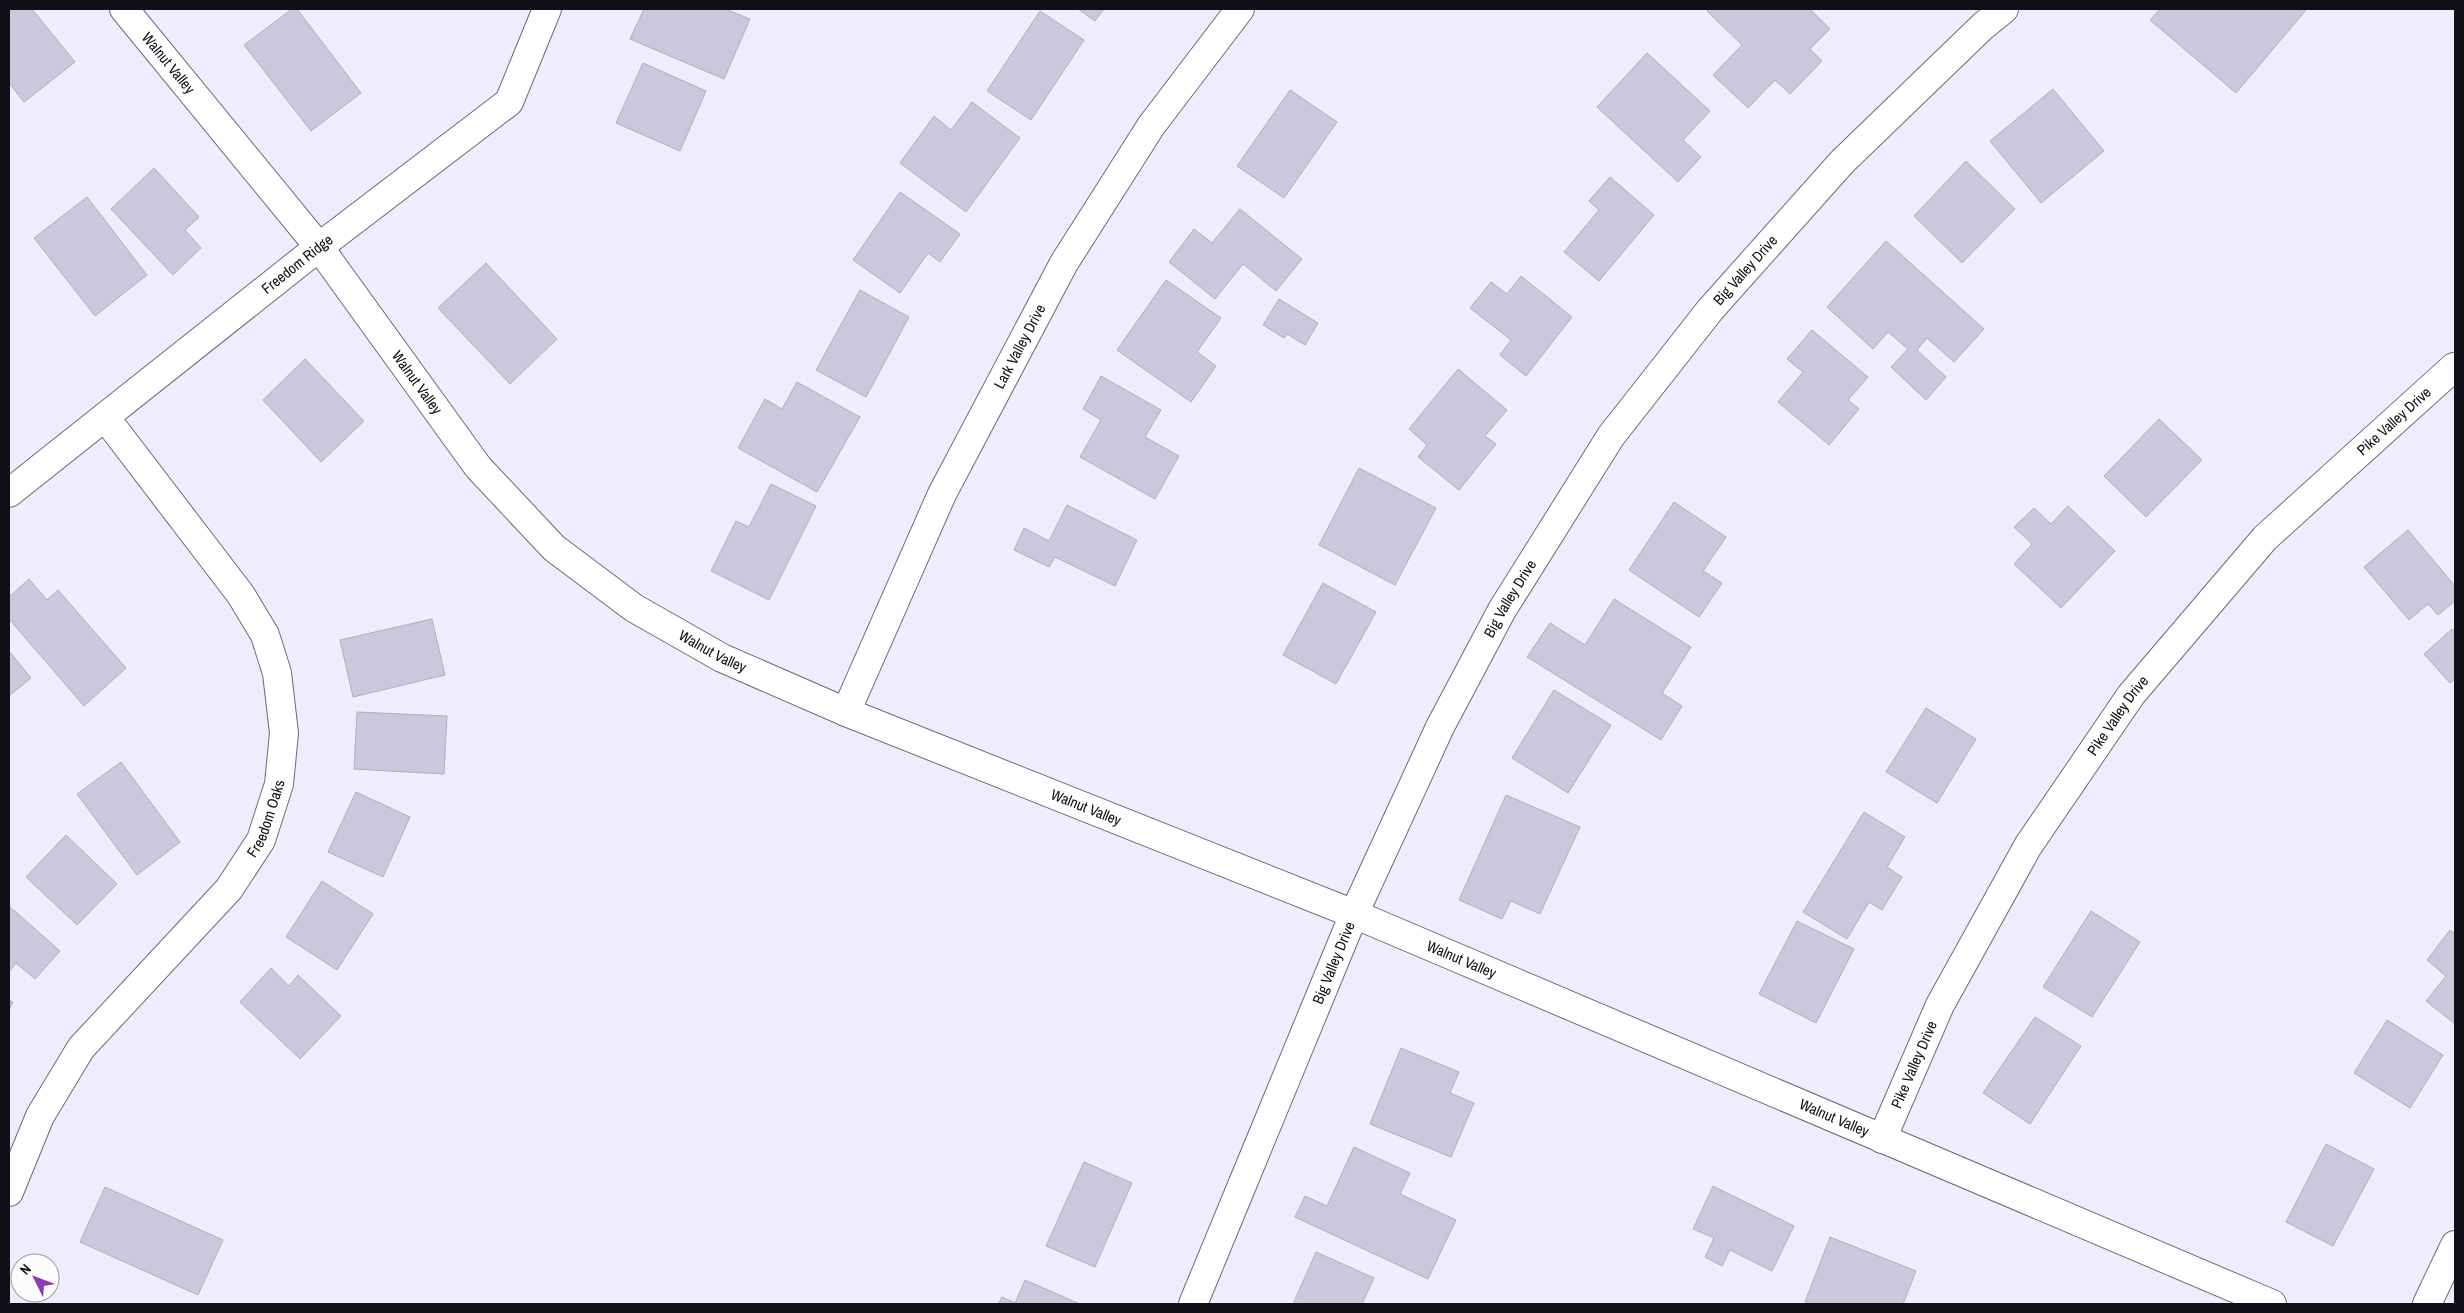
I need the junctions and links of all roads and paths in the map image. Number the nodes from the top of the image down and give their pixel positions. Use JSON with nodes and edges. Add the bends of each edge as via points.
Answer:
{"nodes":[{"id":1,"x":124,"y":9,"type":"edge"},
{"id":2,"x":547,"y":9,"type":"edge"},
{"id":3,"x":1240,"y":9,"type":"edge"},
{"id":4,"x":2004,"y":9,"type":"edge"},
{"id":5,"x":319,"y":247,"type":"junction"},
{"id":6,"x":2454,"y":367,"type":"edge"},
{"id":7,"x":105,"y":417,"type":"junction"},
{"id":8,"x":9,"y":493,"type":"edge"},
{"id":9,"x":846,"y":712,"type":"junction"},
{"id":10,"x":1354,"y":914,"type":"junction"},
{"id":11,"x":1882,"y":1139,"type":"junction"},
{"id":12,"x":9,"y":1192,"type":"edge"},
{"id":13,"x":2455,"y":1245,"type":"edge"},
{"id":14,"x":1193,"y":1304,"type":"edge"},
{"id":15,"x":2272,"y":1304,"type":"edge"},
{"id":16,"x":2427,"y":1304,"type":"edge"}],
"edges":[{"from":1,"to":5,"type":"street","name":"Walnut Valley"},
{"from":2,"to":5,"type":"street","name":"Freedom Ridge","via":[[509,102]]},
{"from":3,"to":9,"type":"street","name":"Lark Valley Drive","via":[[1151,126],[1064,263],[942,494]]},
{"from":4,"to":10,"type":"street","name":"Big Valley Drive","via":[[1842,162],[1710,310],[1611,436],[1502,610],[1440,727]]},
{"from":5,"to":7,"type":"street","name":"Freedom Ridge"},
{"from":5,"to":9,"type":"street","name":"Walnut Valley","via":[[478,467],[554,548],[634,608],[722,658]]},
{"from":6,"to":11,"type":"street","name":"Pike Valley Drive","via":[[2265,538],[2131,695],[2028,846],[1940,1005]]},
{"from":7,"to":8,"type":"street","name":"Freedom Ridge"},
{"from":7,"to":12,"type":"street","name":"Freedom Oaks","via":[[241,595],[265,635],[277,673],[284,733],[279,784],[261,840],[230,889],[81,1048],[40,1116]]},
{"from":9,"to":10,"type":"street","name":"Walnut Valley"},
{"from":10,"to":11,"type":"street","name":"Walnut Valley"},
{"from":10,"to":14,"type":"street","name":"Big Valley Drive"},
{"from":11,"to":15,"type":"street","name":"Walnut Valley"},
{"from":13,"to":16,"type":"street"}]}
